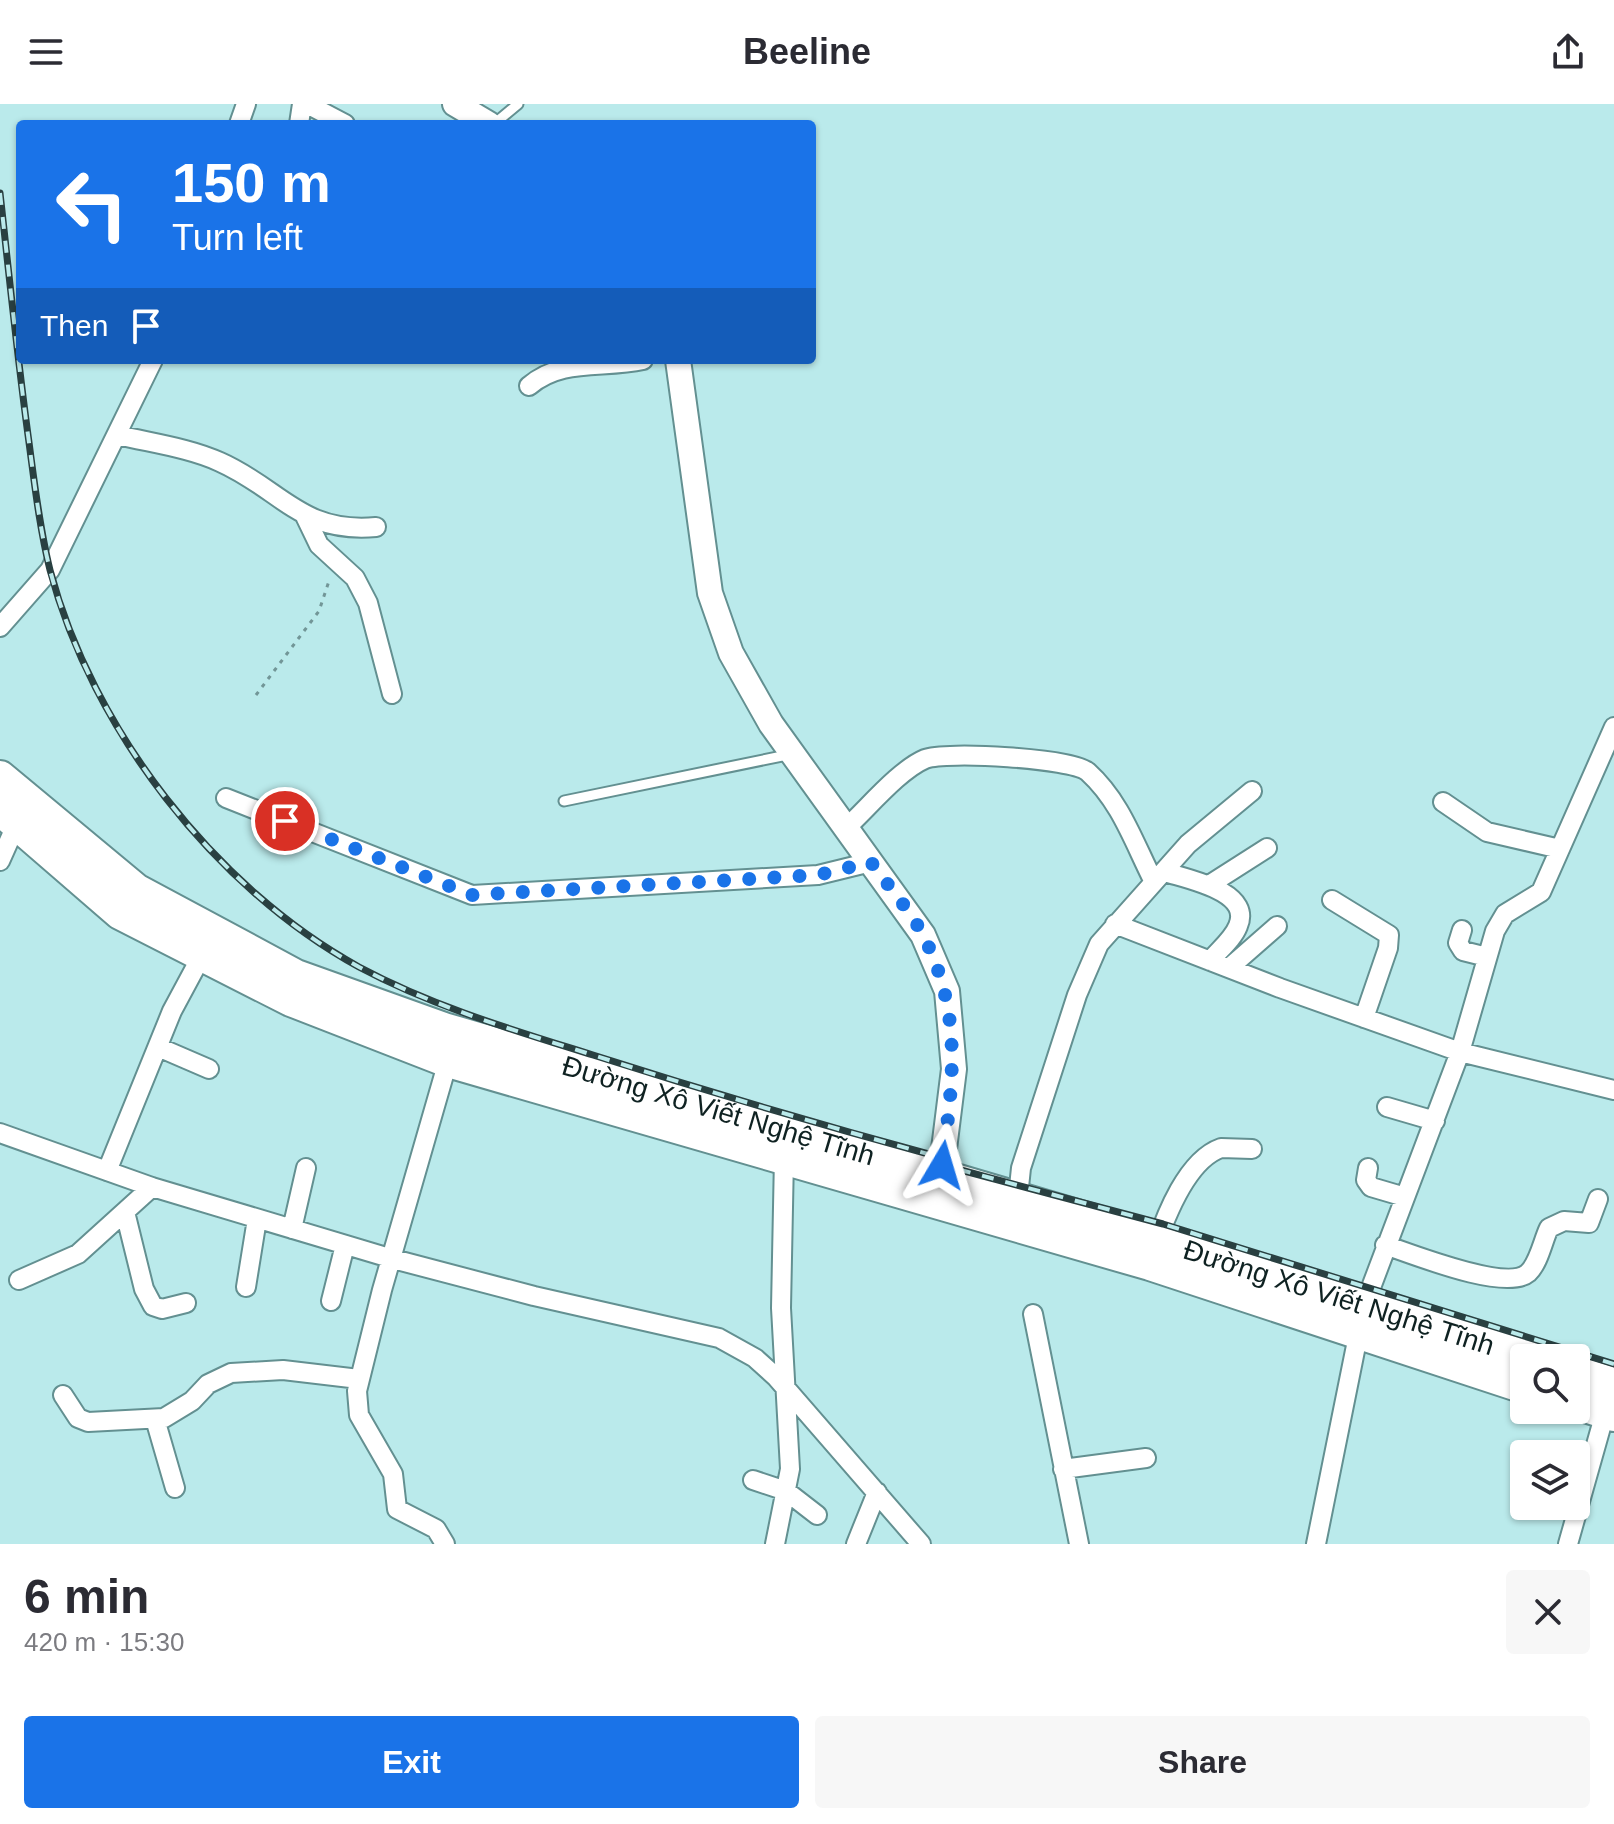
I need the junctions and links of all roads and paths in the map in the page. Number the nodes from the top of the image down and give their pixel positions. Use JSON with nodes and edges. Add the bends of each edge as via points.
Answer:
{"nodes":[{"id":1,"x":455,"y":104,"type":"edge"},
{"id":2,"x":518,"y":104,"type":"edge"},
{"id":3,"x":315,"y":111,"type":"edge"},
{"id":4,"x":336,"y":120,"type":"edge"},
{"id":5,"x":485,"y":120,"type":"edge"},
{"id":6,"x":497,"y":120,"type":"edge"},
{"id":7,"x":151,"y":364,"type":"edge"},
{"id":8,"x":625,"y":364,"type":"edge"},
{"id":9,"x":679,"y":364,"type":"edge"},
{"id":10,"x":529,"y":386,"type":"dead end"},
{"id":11,"x":118,"y":435,"type":"junction"},
{"id":12,"x":305,"y":516,"type":"junction"},
{"id":13,"x":376,"y":527,"type":"dead end"},
{"id":14,"x":336,"y":560,"type":"junction"},
{"id":15,"x":0,"y":627,"type":"edge"},
{"id":16,"x":392,"y":694,"type":"dead end"},
{"id":17,"x":256,"y":695,"type":"dead end"},
{"id":18,"x":1614,"y":727,"type":"edge"},
{"id":19,"x":793,"y":754,"type":"junction"},
{"id":20,"x":0,"y":777,"type":"edge"},
{"id":21,"x":1252,"y":791,"type":"dead end"},
{"id":22,"x":226,"y":798,"type":"dead end"},
{"id":23,"x":564,"y":801,"type":"dead end"},
{"id":24,"x":1443,"y":802,"type":"dead end"},
{"id":25,"x":8,"y":816,"type":"edge"},
{"id":26,"x":846,"y":828,"type":"junction"},
{"id":27,"x":1267,"y":848,"type":"dead end"},
{"id":28,"x":1560,"y":849,"type":"junction"},
{"id":29,"x":0,"y":861,"type":"edge"},
{"id":30,"x":871,"y":862,"type":"junction"},
{"id":31,"x":1160,"y":877,"type":"junction"},
{"id":32,"x":1209,"y":885,"type":"junction"},
{"id":33,"x":1332,"y":900,"type":"dead end"},
{"id":34,"x":1115,"y":924,"type":"junction"},
{"id":35,"x":1277,"y":926,"type":"dead end"},
{"id":36,"x":1462,"y":930,"type":"dead end"},
{"id":37,"x":201,"y":957,"type":"junction"},
{"id":38,"x":1487,"y":957,"type":"junction"},
{"id":39,"x":1210,"y":961,"type":"junction"},
{"id":40,"x":1229,"y":968,"type":"junction"},
{"id":41,"x":1364,"y":1018,"type":"junction"},
{"id":42,"x":158,"y":1047,"type":"junction"},
{"id":43,"x":1460,"y":1052,"type":"junction"},
{"id":44,"x":448,"y":1061,"type":"junction"},
{"id":45,"x":209,"y":1069,"type":"dead end"},
{"id":46,"x":1614,"y":1090,"type":"edge"},
{"id":47,"x":1387,"y":1107,"type":"dead end"},
{"id":48,"x":1435,"y":1121,"type":"junction"},
{"id":49,"x":0,"y":1133,"type":"edge"},
{"id":50,"x":1252,"y":1149,"type":"dead end"},
{"id":51,"x":784,"y":1157,"type":"junction"},
{"id":52,"x":306,"y":1168,"type":"dead end"},
{"id":53,"x":1368,"y":1168,"type":"dead end"},
{"id":54,"x":107,"y":1171,"type":"junction"},
{"id":55,"x":152,"y":1187,"type":"junction"},
{"id":56,"x":936,"y":1187,"type":"junction"},
{"id":57,"x":1405,"y":1197,"type":"junction"},
{"id":58,"x":1598,"y":1199,"type":"dead end"},
{"id":59,"x":1016,"y":1211,"type":"junction"},
{"id":60,"x":125,"y":1212,"type":"junction"},
{"id":61,"x":257,"y":1219,"type":"junction"},
{"id":62,"x":292,"y":1229,"type":"junction"},
{"id":63,"x":345,"y":1245,"type":"junction"},
{"id":64,"x":1385,"y":1245,"type":"junction"},
{"id":65,"x":1154,"y":1252,"type":"junction"},
{"id":66,"x":393,"y":1259,"type":"junction"},
{"id":67,"x":19,"y":1280,"type":"dead end"},
{"id":68,"x":246,"y":1287,"type":"dead end"},
{"id":69,"x":331,"y":1301,"type":"dead end"},
{"id":70,"x":186,"y":1303,"type":"dead end"},
{"id":71,"x":1033,"y":1314,"type":"dead end"},
{"id":72,"x":1362,"y":1320,"type":"junction"},
{"id":73,"x":1510,"y":1353,"type":"edge"},
{"id":74,"x":359,"y":1379,"type":"junction"},
{"id":75,"x":1510,"y":1381,"type":"edge"},
{"id":76,"x":785,"y":1388,"type":"junction"},
{"id":77,"x":63,"y":1395,"type":"dead end"},
{"id":78,"x":1602,"y":1404,"type":"edge"},
{"id":79,"x":155,"y":1419,"type":"junction"},
{"id":80,"x":1146,"y":1458,"type":"dead end"},
{"id":81,"x":1063,"y":1469,"type":"junction"},
{"id":82,"x":753,"y":1480,"type":"dead end"},
{"id":83,"x":175,"y":1488,"type":"dead end"},
{"id":84,"x":786,"y":1491,"type":"junction"},
{"id":85,"x":877,"y":1492,"type":"junction"},
{"id":86,"x":817,"y":1515,"type":"dead end"},
{"id":87,"x":445,"y":1544,"type":"edge"},
{"id":88,"x":775,"y":1544,"type":"edge"},
{"id":89,"x":856,"y":1544,"type":"edge"},
{"id":90,"x":921,"y":1544,"type":"edge"},
{"id":91,"x":1079,"y":1544,"type":"edge"},
{"id":92,"x":1316,"y":1544,"type":"edge"},
{"id":93,"x":1568,"y":1544,"type":"edge"}],
"edges":[{"from":1,"to":5,"type":"street"},
{"from":2,"to":6,"type":"lane"},
{"from":3,"to":4,"type":"street"},
{"from":7,"to":11,"type":"street"},
{"from":8,"to":10,"type":"street","via":[[554,368]]},
{"from":9,"to":19,"type":"street","via":[[710,593],[731,653]]},
{"from":11,"to":12,"type":"street","via":[[222,462]]},
{"from":11,"to":15,"type":"street","via":[[50,570]]},
{"from":12,"to":13,"type":"street","via":[[352,529]]},
{"from":12,"to":14,"type":"street","via":[[319,545]]},
{"from":14,"to":16,"type":"street","via":[[355,578],[368,603]]},
{"from":14,"to":17,"type":"path","via":[[319,611]]},
{"from":18,"to":28,"type":"street"},
{"from":19,"to":23,"type":"lane"},
{"from":19,"to":26,"type":"street"},
{"from":20,"to":56,"type":"highway","name":"Đường Xô Viết Nghệ Tĩnh","via":[[136,890],[296,976]]},
{"from":21,"to":31,"type":"street","via":[[1196,837]]},
{"from":22,"to":30,"type":"street","via":[[472,895],[818,875]]},
{"from":24,"to":28,"type":"street","via":[[1487,832]]},
{"from":25,"to":29,"type":"street"},
{"from":25,"to":37,"type":"highway","name":"Đường Xô Viết Nghệ Tĩnh","via":[[120,913]]},
{"from":26,"to":30,"type":"street"},
{"from":26,"to":31,"type":"street","via":[[924,759],[983,756],[1070,763],[1106,790]]},
{"from":27,"to":32,"type":"street"},
{"from":28,"to":38,"type":"street","via":[[1538,896],[1498,922]]},
{"from":30,"to":56,"type":"street","via":[[923,935],[947,991],[954,1069]]},
{"from":31,"to":32,"type":"street"},
{"from":31,"to":34,"type":"street"},
{"from":32,"to":39,"type":"street","via":[[1228,895],[1240,920]]},
{"from":33,"to":41,"type":"street","via":[[1389,935]]},
{"from":34,"to":39,"type":"street"},
{"from":34,"to":59,"type":"street","via":[[1099,944],[1077,995],[1021,1168]]},
{"from":35,"to":40,"type":"street"},
{"from":36,"to":38,"type":"street","via":[[1458,943],[1463,951]]},
{"from":37,"to":42,"type":"street"},
{"from":37,"to":44,"type":"highway","name":"Đường Xô Viết Nghệ Tĩnh","via":[[291,1000]]},
{"from":38,"to":43,"type":"street"},
{"from":39,"to":40,"type":"street"},
{"from":40,"to":41,"type":"street"},
{"from":41,"to":43,"type":"street"},
{"from":42,"to":45,"type":"street"},
{"from":42,"to":54,"type":"street"},
{"from":43,"to":46,"type":"street"},
{"from":43,"to":48,"type":"street"},
{"from":44,"to":51,"type":"highway","name":"Đường Xô Viết Nghệ Tĩnh"},
{"from":44,"to":66,"type":"street"},
{"from":47,"to":48,"type":"street"},
{"from":48,"to":57,"type":"street"},
{"from":49,"to":54,"type":"street"},
{"from":50,"to":65,"type":"street","via":[[1221,1148],[1198,1166],[1180,1191]]},
{"from":51,"to":56,"type":"highway","name":"Đường Xô Viết Nghệ Tĩnh"},
{"from":51,"to":76,"type":"street"},
{"from":52,"to":62,"type":"street"},
{"from":53,"to":57,"type":"street","via":[[1371,1187]]},
{"from":54,"to":55,"type":"street"},
{"from":55,"to":60,"type":"street"},
{"from":55,"to":61,"type":"street"},
{"from":56,"to":59,"type":"highway","name":"Đường Xô Viết Nghệ Tĩnh"},
{"from":57,"to":64,"type":"street"},
{"from":58,"to":64,"type":"street","via":[[1589,1223],[1564,1221],[1549,1228],[1527,1274],[1516,1277],[1490,1277]]},
{"from":59,"to":65,"type":"highway","name":"Đường Xô Viết Nghệ Tĩnh"},
{"from":60,"to":67,"type":"street","via":[[78,1254]]},
{"from":60,"to":70,"type":"street","via":[[153,1306]]},
{"from":61,"to":62,"type":"street"},
{"from":61,"to":68,"type":"street"},
{"from":62,"to":63,"type":"street"},
{"from":63,"to":66,"type":"street"},
{"from":63,"to":69,"type":"street"},
{"from":64,"to":72,"type":"street"},
{"from":65,"to":72,"type":"highway","name":"Đường Xô Viết Nghệ Tĩnh"},
{"from":66,"to":74,"type":"street"},
{"from":66,"to":76,"type":"street","via":[[719,1338],[755,1358]]},
{"from":71,"to":81,"type":"street"},
{"from":72,"to":73,"type":"highway","name":"Đường Xô Viết Nghệ Tĩnh"},
{"from":72,"to":75,"type":"highway","name":"Đường Xô Viết Nghệ Tĩnh"},
{"from":72,"to":92,"type":"street"},
{"from":74,"to":79,"type":"street","via":[[283,1370],[224,1374],[183,1407]]},
{"from":74,"to":87,"type":"street","via":[[357,1407],[393,1474],[397,1509],[436,1529]]},
{"from":76,"to":84,"type":"street","via":[[790,1469]]},
{"from":76,"to":85,"type":"street"},
{"from":77,"to":79,"type":"street","via":[[78,1418],[88,1422]]},
{"from":78,"to":93,"type":"street"},
{"from":79,"to":83,"type":"street"},
{"from":80,"to":81,"type":"street"},
{"from":81,"to":91,"type":"street"},
{"from":82,"to":84,"type":"street"},
{"from":84,"to":86,"type":"street"},
{"from":84,"to":88,"type":"street"},
{"from":85,"to":89,"type":"street"},
{"from":85,"to":90,"type":"street"}]}
